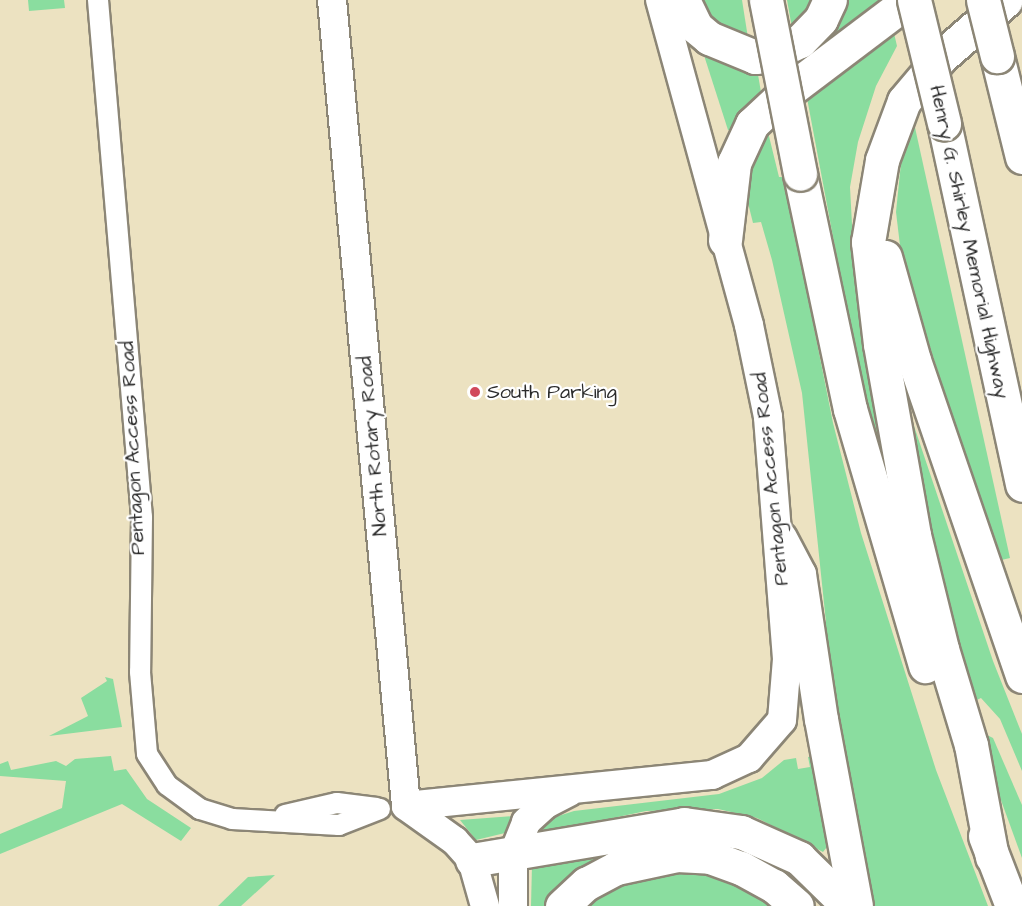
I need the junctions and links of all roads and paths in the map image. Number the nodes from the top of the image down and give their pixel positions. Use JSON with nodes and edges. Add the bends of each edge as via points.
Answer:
{"nodes":[{"id":1,"x":98,"y":0,"type":"edge"},
{"id":2,"x":332,"y":0,"type":"edge"},
{"id":3,"x":660,"y":0,"type":"edge"},
{"id":4,"x":683,"y":0,"type":"edge"},
{"id":5,"x":766,"y":0,"type":"edge"},
{"id":6,"x":830,"y":0,"type":"edge"},
{"id":7,"x":912,"y":0,"type":"edge"},
{"id":8,"x":982,"y":0,"type":"edge"},
{"id":9,"x":1006,"y":0,"type":"edge"},
{"id":10,"x":1022,"y":157,"type":"edge"},
{"id":11,"x":879,"y":184,"type":"junction"},
{"id":12,"x":725,"y":240,"type":"junction"},
{"id":13,"x":1022,"y":485,"type":"edge"},
{"id":14,"x":780,"y":538,"type":"junction"},
{"id":15,"x":1022,"y":676,"type":"edge"},
{"id":16,"x":402,"y":762,"type":"junction"},
{"id":17,"x":589,"y":787,"type":"junction"},
{"id":18,"x":446,"y":801,"type":"junction"},
{"id":19,"x":393,"y":807,"type":"junction"},
{"id":20,"x":513,"y":855,"type":"junction"},
{"id":21,"x":992,"y":857,"type":"junction"},
{"id":22,"x":472,"y":860,"type":"junction"},
{"id":23,"x":485,"y":906,"type":"edge"},
{"id":24,"x":513,"y":906,"type":"edge"},
{"id":25,"x":562,"y":906,"type":"edge"},
{"id":26,"x":797,"y":906,"type":"edge"},
{"id":27,"x":848,"y":906,"type":"edge"},
{"id":28,"x":856,"y":906,"type":"edge"},
{"id":29,"x":1012,"y":906,"type":"edge"}],
"edges":[{"from":1,"to":19,"type":"street","name":"Pentagon Access Road","via":[[142,517],[140,672],[147,754],[167,785],[200,809],[232,819],[264,820],[337,803]]},
{"from":2,"to":16,"type":"street","name":"North Rotary Road"},
{"from":3,"to":12,"type":"street","name":"Pentagon Access Road"},
{"from":4,"to":6,"type":"highway","via":[[696,27],[709,38],[755,57],[771,55],[800,41],[821,19]]},
{"from":5,"to":21,"type":"highway","bridge":true,"via":[[832,337],[870,484],[935,699]]},
{"from":7,"to":12,"type":"highway","via":[[782,96],[752,124],[734,163]]},
{"from":7,"to":13,"type":"highway","name":"Henry G. Shirley Memorial Highway","bridge":true,"via":[[944,123]]},
{"from":8,"to":10,"type":"highway","bridge":true},
{"from":9,"to":11,"type":"highway","via":[[956,42],[914,86],[888,139]]},
{"from":11,"to":15,"type":"highway","via":[[882,239],[902,321]]},
{"from":11,"to":21,"type":"highway","via":[[868,261],[891,410],[927,592],[971,745]]},
{"from":12,"to":14,"type":"street","name":"Pentagon Access Road","via":[[757,356]]},
{"from":14,"to":17,"type":"street","name":"Pentagon Access Road","via":[[787,690],[782,720],[774,732],[749,758],[712,775]]},
{"from":14,"to":28,"type":"highway","via":[[799,574]]},
{"from":16,"to":18,"type":"street","via":[[422,785]]},
{"from":16,"to":19,"type":"street","name":"North Rotary Road"},
{"from":17,"to":18,"type":"street","name":"Pentagon Access Road"},
{"from":17,"to":20,"type":"street","name":"Pentagon Access Road","via":[[559,796],[535,811],[526,822]]},
{"from":18,"to":19,"type":"street","name":"Pentagon Access Road"},
{"from":19,"to":22,"type":"street","via":[[455,841]]},
{"from":20,"to":22,"type":"highway"},
{"from":20,"to":24,"type":"street"},
{"from":20,"to":27,"type":"highway","via":[[632,830],[684,824],[741,832],[799,858]]},
{"from":21,"to":29,"type":"highway"},
{"from":22,"to":23,"type":"street"},
{"from":25,"to":26,"type":"highway","via":[[586,884],[616,868],[677,855],[710,857],[741,868],[774,886]]}]}
